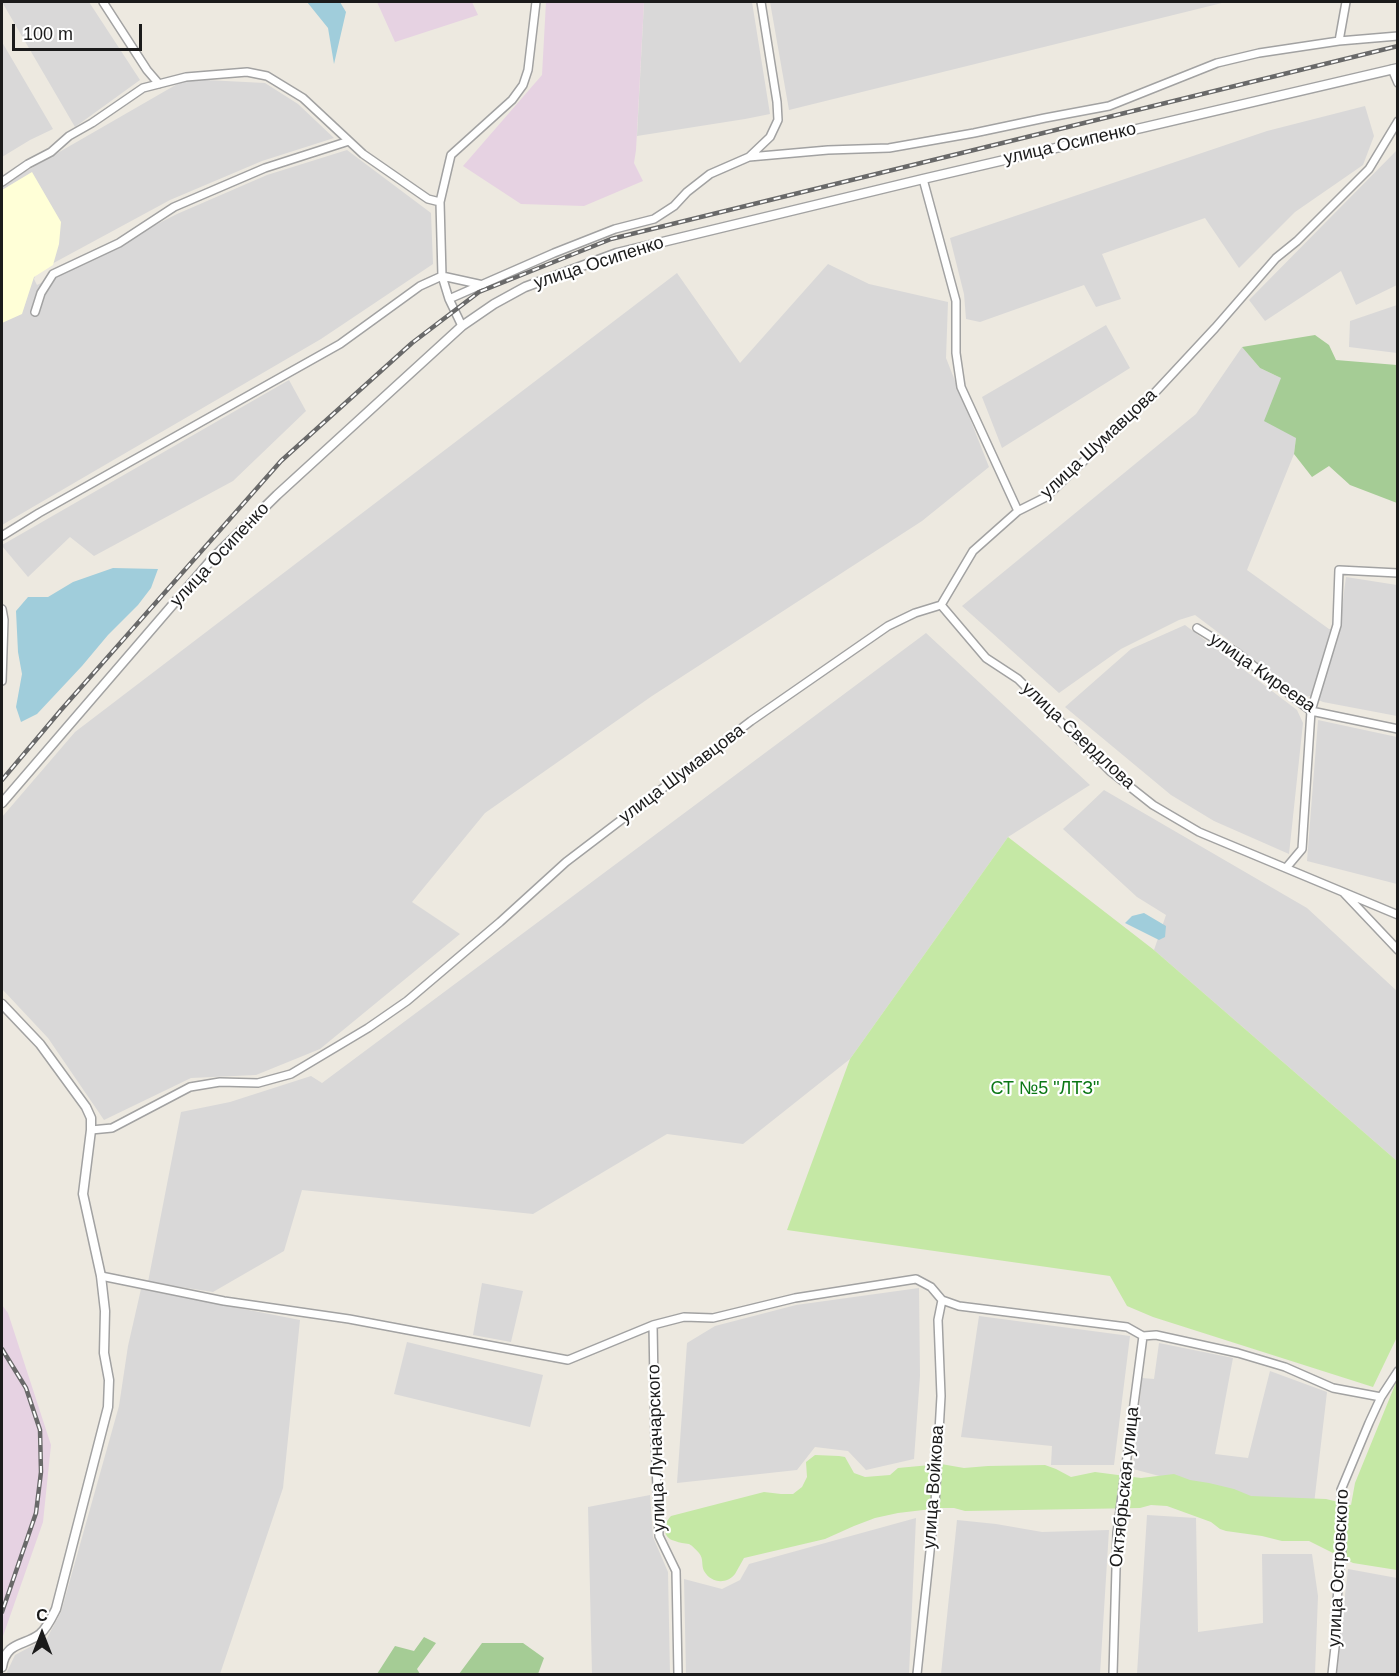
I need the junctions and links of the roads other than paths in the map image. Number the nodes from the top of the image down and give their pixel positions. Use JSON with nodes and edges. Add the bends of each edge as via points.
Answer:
{"nodes":[{"id":1,"x":103,"y":2,"type":"edge"},
{"id":2,"x":536,"y":2,"type":"edge"},
{"id":3,"x":761,"y":2,"type":"edge"},
{"id":4,"x":1346,"y":2,"type":"edge"},
{"id":5,"x":1398,"y":36,"type":"edge"},
{"id":6,"x":1339,"y":41,"type":"junction"},
{"id":7,"x":1395,"y":68,"type":"edge"},
{"id":8,"x":1398,"y":83,"type":"edge"},
{"id":9,"x":159,"y":84,"type":"junction"},
{"id":10,"x":1398,"y":121,"type":"edge"},
{"id":11,"x":349,"y":141,"type":"junction"},
{"id":12,"x":749,"y":157,"type":"junction"},
{"id":13,"x":923,"y":179,"type":"junction"},
{"id":14,"x":2,"y":182,"type":"edge"},
{"id":15,"x":440,"y":202,"type":"junction"},
{"id":16,"x":442,"y":276,"type":"junction"},
{"id":17,"x":483,"y":285,"type":"junction"},
{"id":18,"x":449,"y":299,"type":"junction"},
{"id":19,"x":35,"y":312,"type":"dead end"},
{"id":20,"x":462,"y":326,"type":"junction"},
{"id":21,"x":1018,"y":512,"type":"junction"},
{"id":22,"x":2,"y":536,"type":"edge"},
{"id":23,"x":1398,"y":573,"type":"edge"},
{"id":24,"x":941,"y":605,"type":"junction"},
{"id":25,"x":2,"y":609,"type":"edge"},
{"id":26,"x":1197,"y":628,"type":"dead end"},
{"id":27,"x":2,"y":681,"type":"edge"},
{"id":28,"x":1311,"y":711,"type":"junction"},
{"id":29,"x":1398,"y":729,"type":"edge"},
{"id":30,"x":2,"y":803,"type":"edge"},
{"id":31,"x":1286,"y":868,"type":"junction"},
{"id":32,"x":1342,"y":891,"type":"junction"},
{"id":33,"x":1398,"y":915,"type":"edge"},
{"id":34,"x":1398,"y":950,"type":"edge"},
{"id":35,"x":2,"y":1004,"type":"edge"},
{"id":36,"x":92,"y":1130,"type":"junction"},
{"id":37,"x":101,"y":1276,"type":"junction"},
{"id":38,"x":942,"y":1300,"type":"junction"},
{"id":39,"x":653,"y":1325,"type":"junction"},
{"id":40,"x":1143,"y":1336,"type":"junction"},
{"id":41,"x":1398,"y":1371,"type":"edge"},
{"id":42,"x":1381,"y":1397,"type":"junction"},
{"id":43,"x":2,"y":1667,"type":"edge"},
{"id":44,"x":678,"y":1674,"type":"edge"},
{"id":45,"x":917,"y":1674,"type":"edge"},
{"id":46,"x":1113,"y":1674,"type":"edge"},
{"id":47,"x":1332,"y":1674,"type":"edge"}],
"edges":[{"from":1,"to":9,"type":"street"},
{"from":2,"to":15,"type":"street","via":[[523,85],[512,100],[451,155]]},
{"from":3,"to":12,"type":"street","via":[[778,120],[770,138]]},
{"from":4,"to":6,"type":"street"},
{"from":5,"to":6,"type":"street"},
{"from":6,"to":12,"type":"street","via":[[1217,63],[1109,106],[889,148]]},
{"from":7,"to":8,"type":"street","name":"улица Осипенко"},
{"from":7,"to":13,"type":"street","name":"улица Осипенко"},
{"from":9,"to":11,"type":"street","via":[[201,75],[247,72],[267,76],[303,98]]},
{"from":9,"to":14,"type":"street","via":[[143,88]]},
{"from":10,"to":21,"type":"street","name":"улица Шумавцова","via":[[1370,169],[1276,258],[1148,400],[1046,497]]},
{"from":11,"to":15,"type":"street","via":[[428,199]]},
{"from":11,"to":19,"type":"street","via":[[265,168],[174,207],[119,243],[53,274]]},
{"from":12,"to":17,"type":"street","via":[[710,174],[654,219],[615,229]]},
{"from":13,"to":20,"type":"street","name":"улица Осипенко","via":[[617,253],[525,287]]},
{"from":13,"to":21,"type":"street","via":[[956,301],[956,353],[961,387]]},
{"from":15,"to":16,"type":"street"},
{"from":16,"to":17,"type":"street"},
{"from":16,"to":18,"type":"street"},
{"from":16,"to":22,"type":"street","via":[[420,286],[340,344]]},
{"from":17,"to":18,"type":"street"},
{"from":18,"to":20,"type":"street"},
{"from":20,"to":30,"type":"street","name":"улица Осипенко","via":[[276,495],[212,559]]},
{"from":21,"to":24,"type":"street","name":"улица Шумавцова","via":[[973,551]]},
{"from":23,"to":28,"type":"street","via":[[1339,570],[1337,625]]},
{"from":24,"to":31,"type":"street","name":"улица Свердлова","via":[[986,658],[1017,679],[1110,771],[1153,805],[1199,832]]},
{"from":24,"to":36,"type":"street","name":"улица Шумавцова","via":[[888,626],[751,721],[566,862],[407,1000],[368,1028],[291,1074],[258,1083],[220,1082],[190,1087],[112,1128]]},
{"from":25,"to":27,"type":"street"},
{"from":26,"to":28,"type":"street","name":"улица Киреева","via":[[1236,652]]},
{"from":28,"to":29,"type":"street","name":"улица Киреева"},
{"from":28,"to":31,"type":"street","via":[[1302,849]]},
{"from":31,"to":32,"type":"street","name":"улица Свердлова"},
{"from":32,"to":33,"type":"street","name":"улица Свердлова"},
{"from":32,"to":34,"type":"street"},
{"from":35,"to":36,"type":"street","via":[[40,1044],[86,1107]]},
{"from":36,"to":37,"type":"street","via":[[83,1194]]},
{"from":37,"to":39,"type":"street","via":[[568,1360]]},
{"from":37,"to":43,"type":"street","via":[[108,1407],[56,1609],[41,1633],[10,1650]]},
{"from":38,"to":39,"type":"street","via":[[931,1287],[916,1280],[795,1298],[713,1318],[684,1317]]},
{"from":38,"to":40,"type":"street","via":[[959,1306],[1126,1327]]},
{"from":38,"to":45,"type":"street","name":"улица Войкова","via":[[938,1320],[940,1396],[935,1504]]},
{"from":39,"to":44,"type":"street","name":"улица Луначарского","via":[[659,1536],[676,1571]]},
{"from":40,"to":42,"type":"street","via":[[1156,1335],[1238,1353],[1285,1367],[1332,1388]]},
{"from":40,"to":46,"type":"street","name":"Октябрьская улица","via":[[1117,1533]]},
{"from":41,"to":42,"type":"street","name":"улица Островского"},
{"from":42,"to":47,"type":"street","name":"улица Островского","via":[[1341,1490],[1342,1546]]}]}
